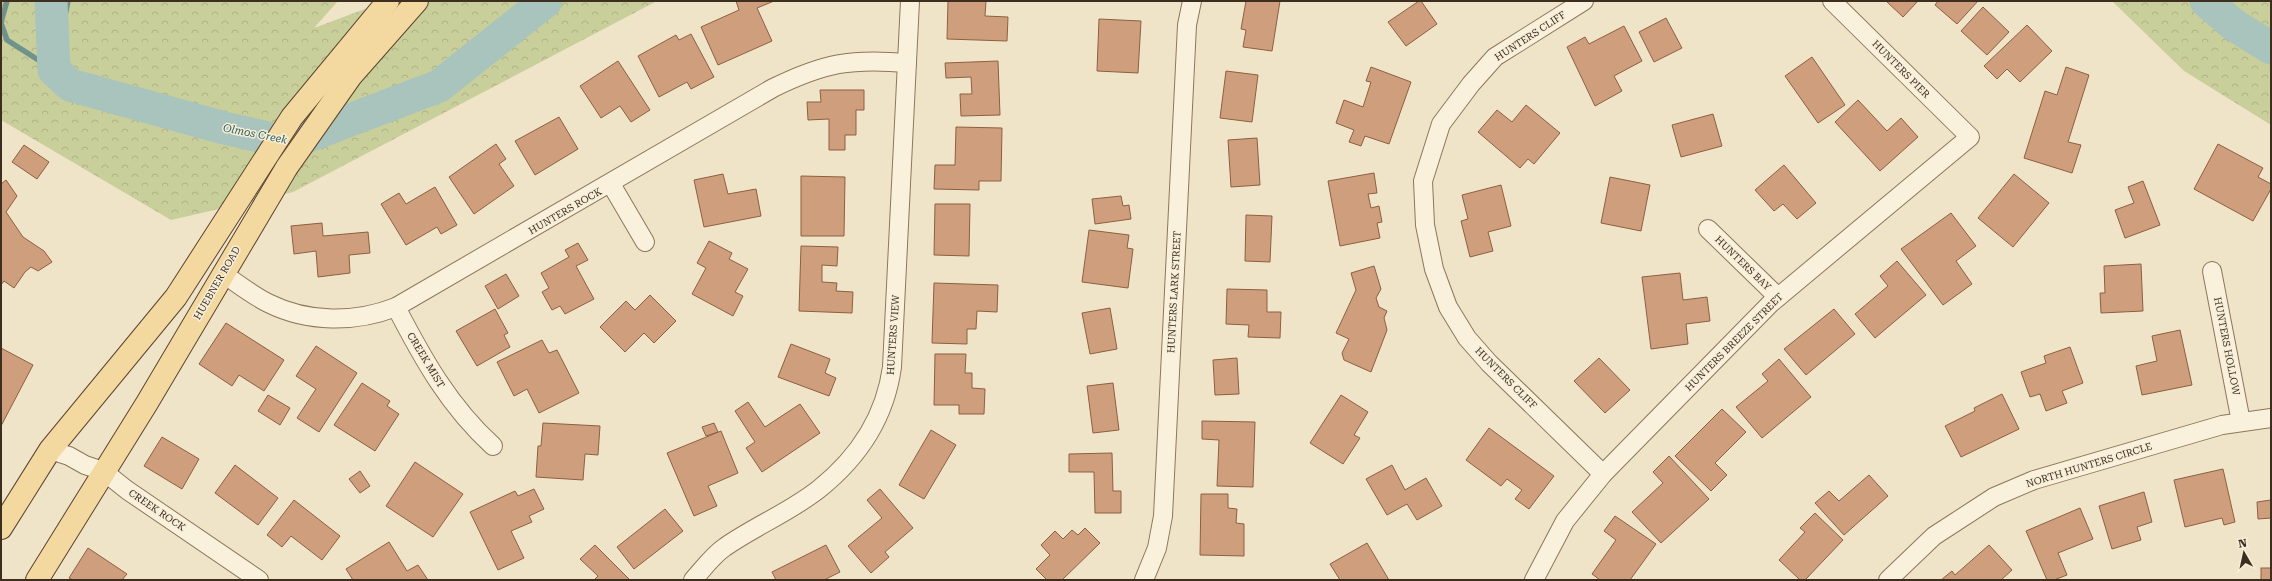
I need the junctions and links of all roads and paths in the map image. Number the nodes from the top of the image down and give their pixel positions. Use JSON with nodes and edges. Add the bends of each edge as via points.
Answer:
{"nodes":[{"id":1,"x":388,"y":1,"type":"edge"},
{"id":2,"x":416,"y":1,"type":"edge"},
{"id":3,"x":910,"y":1,"type":"edge"},
{"id":4,"x":1192,"y":1,"type":"edge"},
{"id":5,"x":1584,"y":1,"type":"edge"},
{"id":6,"x":1832,"y":1,"type":"edge"},
{"id":7,"x":907,"y":63,"type":"junction"},
{"id":8,"x":1970,"y":137,"type":"joint"},
{"id":9,"x":611,"y":184,"type":"junction"},
{"id":10,"x":1708,"y":229,"type":"dead end"},
{"id":11,"x":645,"y":242,"type":"dead end"},
{"id":12,"x":2212,"y":271,"type":"dead end"},
{"id":13,"x":222,"y":273,"type":"junction"},
{"id":14,"x":1778,"y":297,"type":"junction"},
{"id":15,"x":396,"y":307,"type":"junction"},
{"id":16,"x":2271,"y":418,"type":"edge"},
{"id":17,"x":2241,"y":422,"type":"junction"},
{"id":18,"x":493,"y":446,"type":"dead end"},
{"id":19,"x":50,"y":450,"type":"junction"},
{"id":20,"x":103,"y":471,"type":"junction"},
{"id":21,"x":1603,"y":474,"type":"junction"},
{"id":22,"x":1,"y":528,"type":"edge"},
{"id":23,"x":37,"y":580,"type":"edge"},
{"id":24,"x":260,"y":580,"type":"edge"},
{"id":25,"x":693,"y":580,"type":"edge"},
{"id":26,"x":1144,"y":580,"type":"edge"},
{"id":27,"x":1534,"y":580,"type":"edge"},
{"id":28,"x":1888,"y":580,"type":"edge"}],
"edges":[{"from":1,"to":19,"type":"main road","via":[[292,117],[176,297],[140,344]]},
{"from":2,"to":13,"type":"main road","name":"HUEBNER ROAD","via":[[351,76],[291,161]]},
{"from":3,"to":7,"type":"street","name":"HUNTERS VIEW"},
{"from":4,"to":26,"type":"street","name":"HUNTERS LARK STREET","via":[[1187,25],[1162,516],[1157,548]]},
{"from":5,"to":21,"type":"street","name":"HUNTERS CLIFF","via":[[1495,57],[1441,124],[1423,181],[1425,225],[1434,269],[1448,307],[1467,338],[1489,363]]},
{"from":6,"to":8,"type":"street","name":"HUNTERS PIER"},
{"from":7,"to":9,"type":"street","name":"HUNTERS ROCK","via":[[854,60],[797,76]]},
{"from":7,"to":25,"type":"street","name":"HUNTERS VIEW","via":[[892,367],[890,385],[879,413],[867,440],[818,490],[724,547]]},
{"from":8,"to":14,"type":"street","name":"HUNTERS BREEZE STREET"},
{"from":9,"to":11,"type":"street"},
{"from":9,"to":15,"type":"street","name":"HUNTERS ROCK"},
{"from":10,"to":14,"type":"street","name":"HUNTERS BAY"},
{"from":12,"to":17,"type":"street","name":"HUNTERS HOLLOW"},
{"from":13,"to":15,"type":"street","name":"HUNTERS ROCK","via":[[269,303],[300,315],[348,319],[376,315]]},
{"from":13,"to":20,"type":"main road","name":"HUEBNER ROAD","via":[[155,390]]},
{"from":14,"to":21,"type":"street","name":"HUNTERS BREEZE STREET"},
{"from":15,"to":18,"type":"street","name":"CREEK MIST","via":[[438,383]]},
{"from":16,"to":17,"type":"street","name":"NORTH HUNTERS CIRCLE"},
{"from":17,"to":28,"type":"street","name":"NORTH HUNTERS CIRCLE","via":[[2222,425],[2034,480],[1994,497],[1934,536]]},
{"from":19,"to":20,"type":"street","name":"CREEK ROCK"},
{"from":19,"to":22,"type":"main road"},
{"from":20,"to":23,"type":"main road","name":"HUEBNER ROAD"},
{"from":20,"to":24,"type":"street","name":"CREEK ROCK"},
{"from":21,"to":27,"type":"street","name":"HUNTERS BREEZE STREET","via":[[1565,521]]}]}
